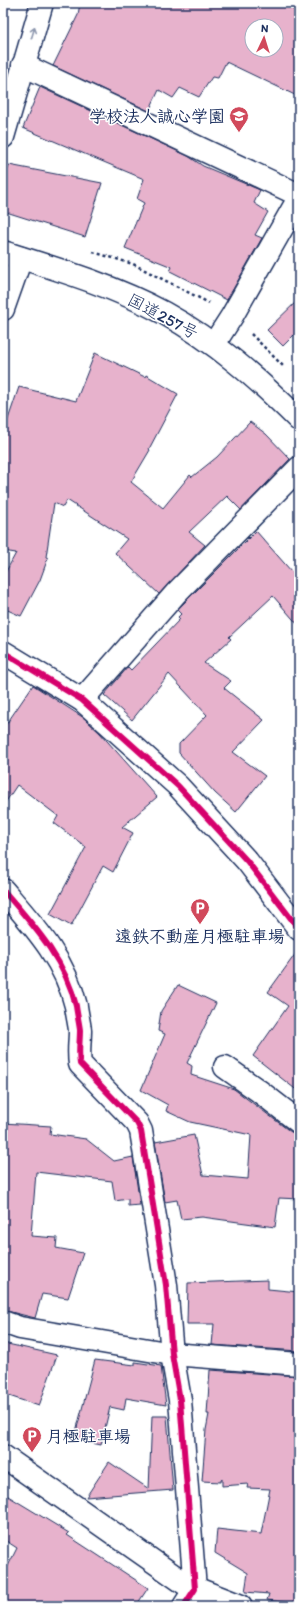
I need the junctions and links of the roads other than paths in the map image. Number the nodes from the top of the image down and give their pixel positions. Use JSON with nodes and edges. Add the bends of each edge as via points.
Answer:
{"nodes":[{"id":1,"x":42,"y":3,"type":"edge"},
{"id":2,"x":23,"y":65,"type":"junction"},
{"id":3,"x":10,"y":84,"type":"edge"},
{"id":4,"x":3,"y":137,"type":"edge"},
{"id":5,"x":299,"y":195,"type":"edge"},
{"id":6,"x":299,"y":198,"type":"edge"},
{"id":7,"x":12,"y":255,"type":"edge"},
{"id":8,"x":3,"y":309,"type":"edge"},
{"id":9,"x":214,"y":344,"type":"junction"},
{"id":10,"x":299,"y":420,"type":"edge"},
{"id":11,"x":299,"y":468,"type":"edge"},
{"id":12,"x":3,"y":652,"type":"edge"},
{"id":13,"x":82,"y":700,"type":"junction"},
{"id":14,"x":3,"y":890,"type":"edge"},
{"id":15,"x":299,"y":929,"type":"edge"},
{"id":16,"x":224,"y":1068,"type":"dead end"},
{"id":17,"x":299,"y":1122,"type":"edge"},
{"id":18,"x":3,"y":1322,"type":"edge"},
{"id":19,"x":172,"y":1354,"type":"junction"},
{"id":20,"x":299,"y":1364,"type":"edge"},
{"id":21,"x":3,"y":1456,"type":"edge"},
{"id":22,"x":189,"y":1597,"type":"edge"},
{"id":23,"x":241,"y":1606,"type":"edge"}],
"edges":[{"from":2,"to":1,"type":"main road","one_way":true},
{"from":2,"to":3,"type":"main road"},
{"from":2,"to":5,"type":"main road"},
{"from":3,"to":4,"type":"main road"},
{"from":6,"to":9,"type":"main road"},
{"from":7,"to":8,"type":"main road"},
{"from":7,"to":9,"type":"main road","name":"国道257号","via":[[68,272],[140,302],[164,313]]},
{"from":9,"to":10,"type":"main road","name":"国道257号","via":[[262,384]]},
{"from":11,"to":13,"type":"main road","via":[[177,592]]},
{"from":12,"to":13,"type":"main road"},
{"from":13,"to":15,"type":"main road","via":[[178,786],[247,861]]},
{"from":14,"to":19,"type":"main road","via":[[45,940],[67,980],[79,1023],[80,1064],[137,1123],[141,1131],[166,1285]]},
{"from":16,"to":17,"type":"main road"},
{"from":18,"to":19,"type":"main road","via":[[20,1328]]},
{"from":19,"to":20,"type":"main road"},
{"from":19,"to":22,"type":"main road","via":[[180,1400]]},
{"from":21,"to":22,"type":"main road","via":[[187,1585]]},
{"from":22,"to":23,"type":"main road"}]}
